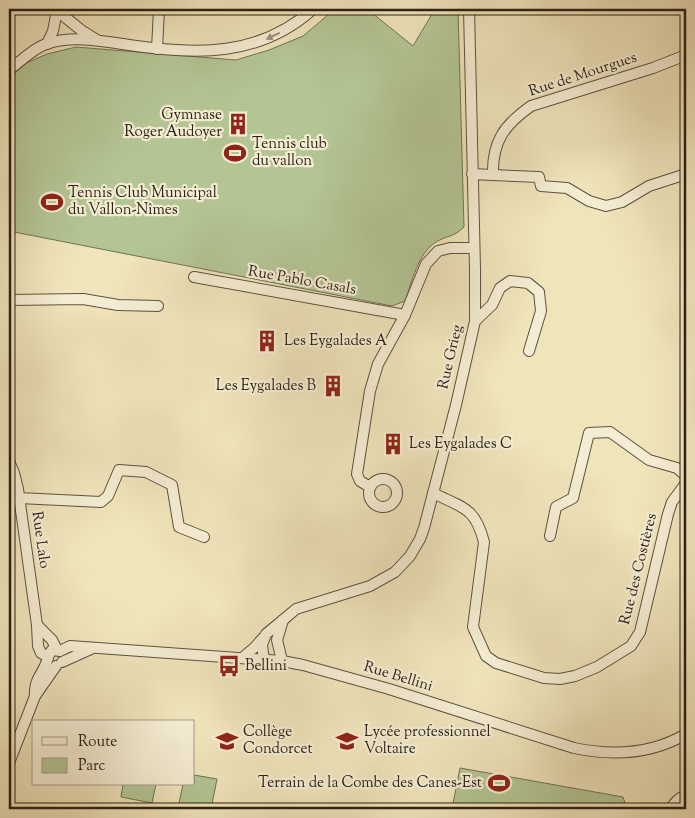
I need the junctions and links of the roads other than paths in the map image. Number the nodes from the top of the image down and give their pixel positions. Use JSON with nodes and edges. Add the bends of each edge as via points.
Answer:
{"nodes":[{"id":1,"x":159,"y":9,"type":"edge"},
{"id":2,"x":313,"y":9,"type":"edge"},
{"id":3,"x":56,"y":10,"type":"edge"},
{"id":4,"x":469,"y":10,"type":"edge"},
{"id":5,"x":98,"y":40,"type":"junction"},
{"id":6,"x":47,"y":44,"type":"junction"},
{"id":7,"x":157,"y":49,"type":"junction"},
{"id":8,"x":686,"y":55,"type":"edge"},
{"id":9,"x":9,"y":70,"type":"edge"},
{"id":10,"x":472,"y":174,"type":"junction"},
{"id":11,"x":686,"y":174,"type":"edge"},
{"id":12,"x":493,"y":175,"type":"junction"},
{"id":13,"x":474,"y":248,"type":"junction"},
{"id":14,"x":194,"y":277,"type":"dead end"},
{"id":15,"x":9,"y":300,"type":"edge"},
{"id":16,"x":158,"y":306,"type":"dead end"},
{"id":17,"x":405,"y":315,"type":"junction"},
{"id":18,"x":475,"y":321,"type":"junction"},
{"id":19,"x":529,"y":351,"type":"dead end"},
{"id":20,"x":9,"y":461,"type":"edge"},
{"id":21,"x":686,"y":476,"type":"edge"},
{"id":22,"x":686,"y":483,"type":"edge"},
{"id":23,"x":370,"y":488,"type":"dead end"},
{"id":24,"x":433,"y":494,"type":"junction"},
{"id":25,"x":19,"y":498,"type":"junction"},
{"id":26,"x":550,"y":536,"type":"dead end"},
{"id":27,"x":204,"y":537,"type":"dead end"},
{"id":28,"x":283,"y":620,"type":"junction"},
{"id":29,"x":37,"y":625,"type":"junction"},
{"id":30,"x":266,"y":634,"type":"junction"},
{"id":31,"x":92,"y":649,"type":"junction"},
{"id":32,"x":59,"y":650,"type":"junction"},
{"id":33,"x":242,"y":658,"type":"junction"},
{"id":34,"x":264,"y":660,"type":"junction"},
{"id":35,"x":53,"y":661,"type":"junction"},
{"id":36,"x":282,"y":661,"type":"junction"},
{"id":37,"x":686,"y":734,"type":"edge"},
{"id":38,"x":9,"y":763,"type":"edge"},
{"id":39,"x":686,"y":795,"type":"edge"},
{"id":40,"x":9,"y":807,"type":"edge"},
{"id":41,"x":12,"y":809,"type":"edge"},
{"id":42,"x":671,"y":809,"type":"edge"}],
"edges":[{"from":1,"to":7,"type":"street"},
{"from":2,"to":7,"type":"street","one_way":true,"via":[[281,32],[232,49],[199,52]]},
{"from":3,"to":5,"type":"street"},
{"from":3,"to":6,"type":"street"},
{"from":4,"to":10,"type":"street","name":"Rue Grieg"},
{"from":5,"to":6,"type":"street","via":[[65,40]]},
{"from":5,"to":7,"type":"street"},
{"from":6,"to":9,"type":"street"},
{"from":8,"to":12,"type":"street","name":"Rue de Mourgues","via":[[531,106],[502,134],[492,160]]},
{"from":10,"to":12,"type":"street"},
{"from":10,"to":13,"type":"street","name":"Rue Grieg"},
{"from":11,"to":12,"type":"street","via":[[606,206],[589,201],[567,188],[540,186],[539,177]]},
{"from":13,"to":17,"type":"street","via":[[438,251],[426,264]]},
{"from":13,"to":18,"type":"street","name":"Rue Grieg"},
{"from":14,"to":17,"type":"street","name":"Rue Pablo Casals"},
{"from":15,"to":16,"type":"street","via":[[83,299],[118,305]]},
{"from":17,"to":23,"type":"street","via":[[378,364],[370,391],[357,474],[360,481]]},
{"from":18,"to":19,"type":"street","via":[[492,305],[500,288],[510,281],[528,283],[538,292],[541,311]]},
{"from":18,"to":24,"type":"street","name":"Rue Grieg"},
{"from":20,"to":25,"type":"street","name":"Rue Lalo"},
{"from":21,"to":26,"type":"street","via":[[678,468],[649,460],[610,432],[588,433],[573,498],[556,507]]},
{"from":22,"to":24,"type":"street","name":"Rue des Costières","via":[[672,502],[640,632],[631,646],[597,667],[560,679],[544,678],[496,663],[486,656],[473,626],[484,542],[481,529],[466,509]]},
{"from":24,"to":28,"type":"street","name":"Rue Grieg","via":[[420,539],[395,572],[370,586],[296,610]]},
{"from":25,"to":27,"type":"street","via":[[101,502],[108,496],[119,470],[146,472],[172,485],[179,526]]},
{"from":25,"to":29,"type":"street","name":"Rue Lalo"},
{"from":28,"to":30,"type":"street","name":"Rue Grieg"},
{"from":28,"to":36,"type":"street","via":[[277,640]]},
{"from":29,"to":32,"type":"street"},
{"from":29,"to":35,"type":"street","name":"Rue Lalo","via":[[41,653]]},
{"from":30,"to":33,"type":"street","name":"Rue Grieg"},
{"from":30,"to":34,"type":"street","via":[[262,645]]},
{"from":31,"to":32,"type":"street","name":"Rue Bellini","via":[[70,646]]},
{"from":31,"to":33,"type":"street","name":"Rue Bellini"},
{"from":31,"to":35,"type":"street","name":"Rue Bellini"},
{"from":32,"to":35,"type":"street","via":[[64,657]]},
{"from":33,"to":34,"type":"street","name":"Rue Bellini"},
{"from":34,"to":36,"type":"street","name":"Rue Bellini"},
{"from":35,"to":38,"type":"street","via":[[39,674],[34,686],[35,696]]},
{"from":36,"to":37,"type":"street","name":"Rue Bellini","via":[[389,689],[593,752],[614,753],[655,747]]},
{"from":39,"to":42,"type":"street","via":[[680,797]]},
{"from":40,"to":41,"type":"street"}]}
